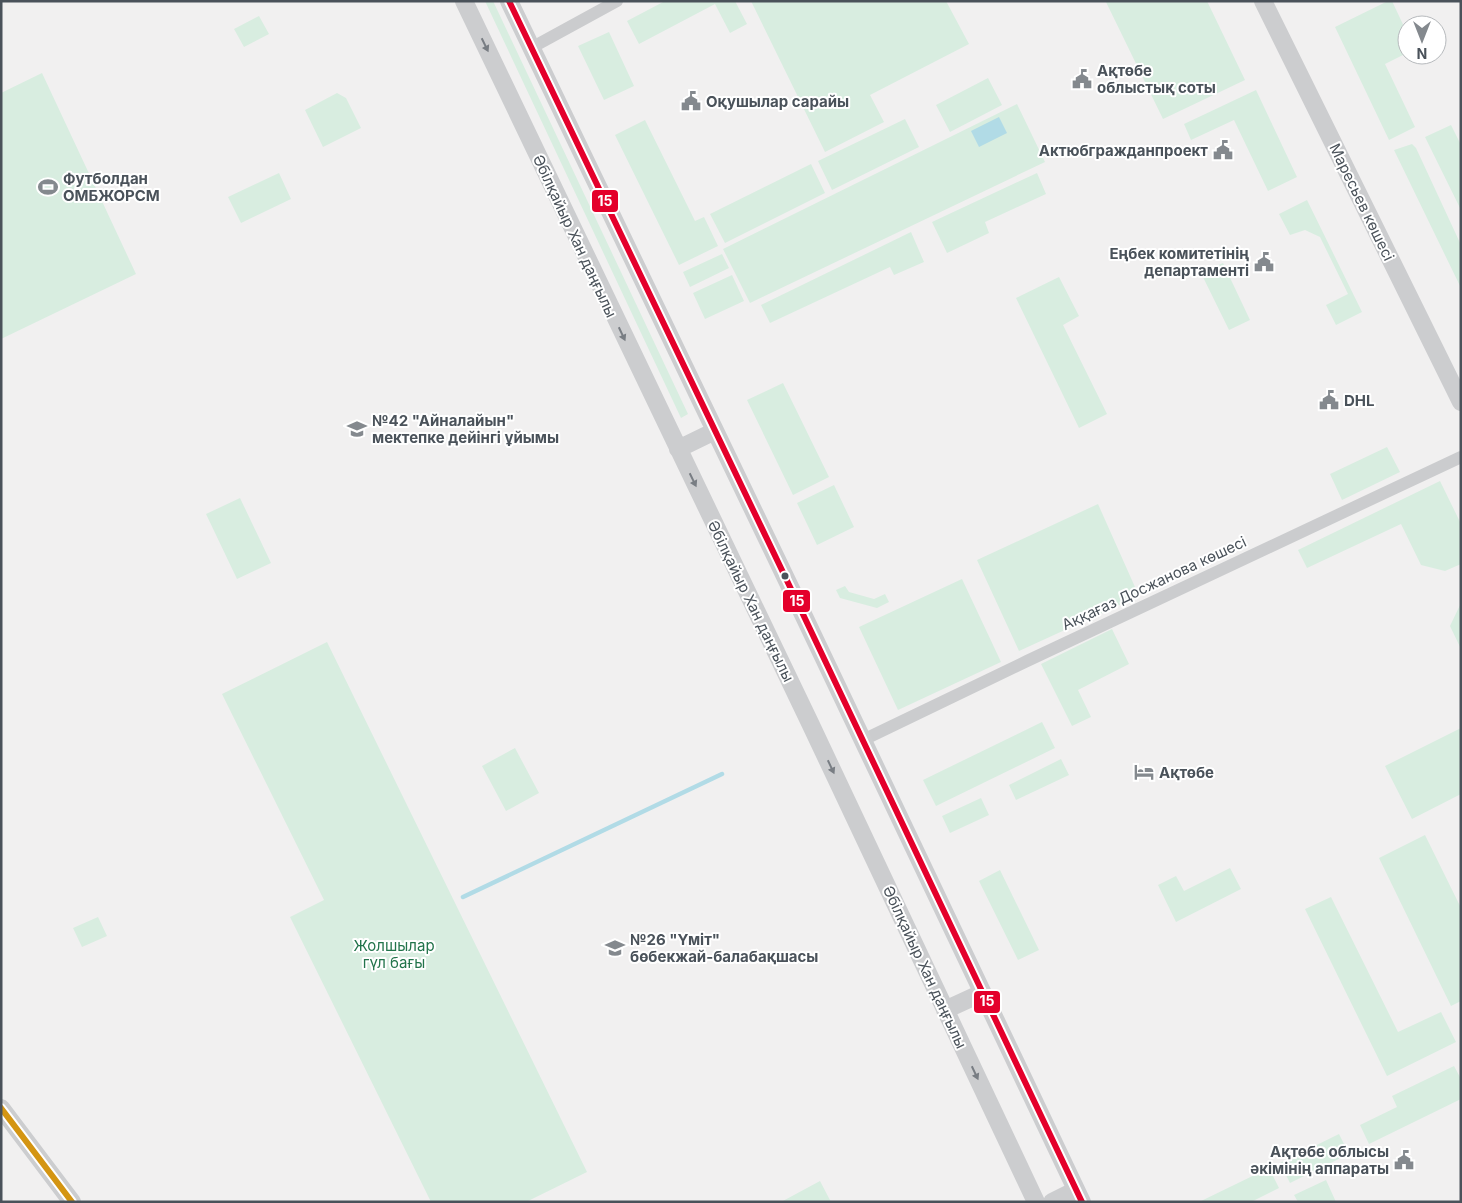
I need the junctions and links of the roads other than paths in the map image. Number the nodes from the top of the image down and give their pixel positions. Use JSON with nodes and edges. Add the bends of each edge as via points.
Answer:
{"nodes":[{"id":1,"x":464,"y":1,"type":"edge"},
{"id":2,"x":508,"y":1,"type":"edge"},
{"id":3,"x":617,"y":1,"type":"edge"},
{"id":4,"x":1263,"y":1,"type":"edge"},
{"id":5,"x":531,"y":48,"type":"junction"},
{"id":6,"x":1461,"y":402,"type":"edge"},
{"id":7,"x":715,"y":431,"type":"junction"},
{"id":8,"x":678,"y":449,"type":"junction"},
{"id":9,"x":1461,"y":457,"type":"edge"},
{"id":10,"x":862,"y":740,"type":"junction"},
{"id":11,"x":982,"y":993,"type":"junction"},
{"id":12,"x":946,"y":1010,"type":"junction"},
{"id":13,"x":1,"y":1108,"type":"edge"},
{"id":14,"x":1079,"y":1196,"type":"edge"},
{"id":15,"x":72,"y":1202,"type":"edge"},
{"id":16,"x":1036,"y":1202,"type":"edge"},
{"id":17,"x":1052,"y":1202,"type":"edge"}],
"edges":[{"from":1,"to":8,"type":"main road","name":"Әбілқайыр Хан даңғылы","one_way":true},
{"from":2,"to":5,"type":"main road"},
{"from":3,"to":5,"type":"street"},
{"from":4,"to":6,"type":"main road","name":"Маресьев көшесі"},
{"from":5,"to":7,"type":"main road"},
{"from":7,"to":8,"type":"main road"},
{"from":7,"to":10,"type":"main road"},
{"from":8,"to":12,"type":"main road","name":"Әбілқайыр Хан даңғылы","one_way":true},
{"from":9,"to":10,"type":"street","name":"Аққағаз Досжанова көшесі"},
{"from":10,"to":11,"type":"main road"},
{"from":11,"to":12,"type":"main road"},
{"from":11,"to":14,"type":"main road"},
{"from":12,"to":16,"type":"main road","name":"Әбілқайыр Хан даңғылы","one_way":true},
{"from":13,"to":15,"type":"main road"},
{"from":14,"to":17,"type":"main road"}]}
